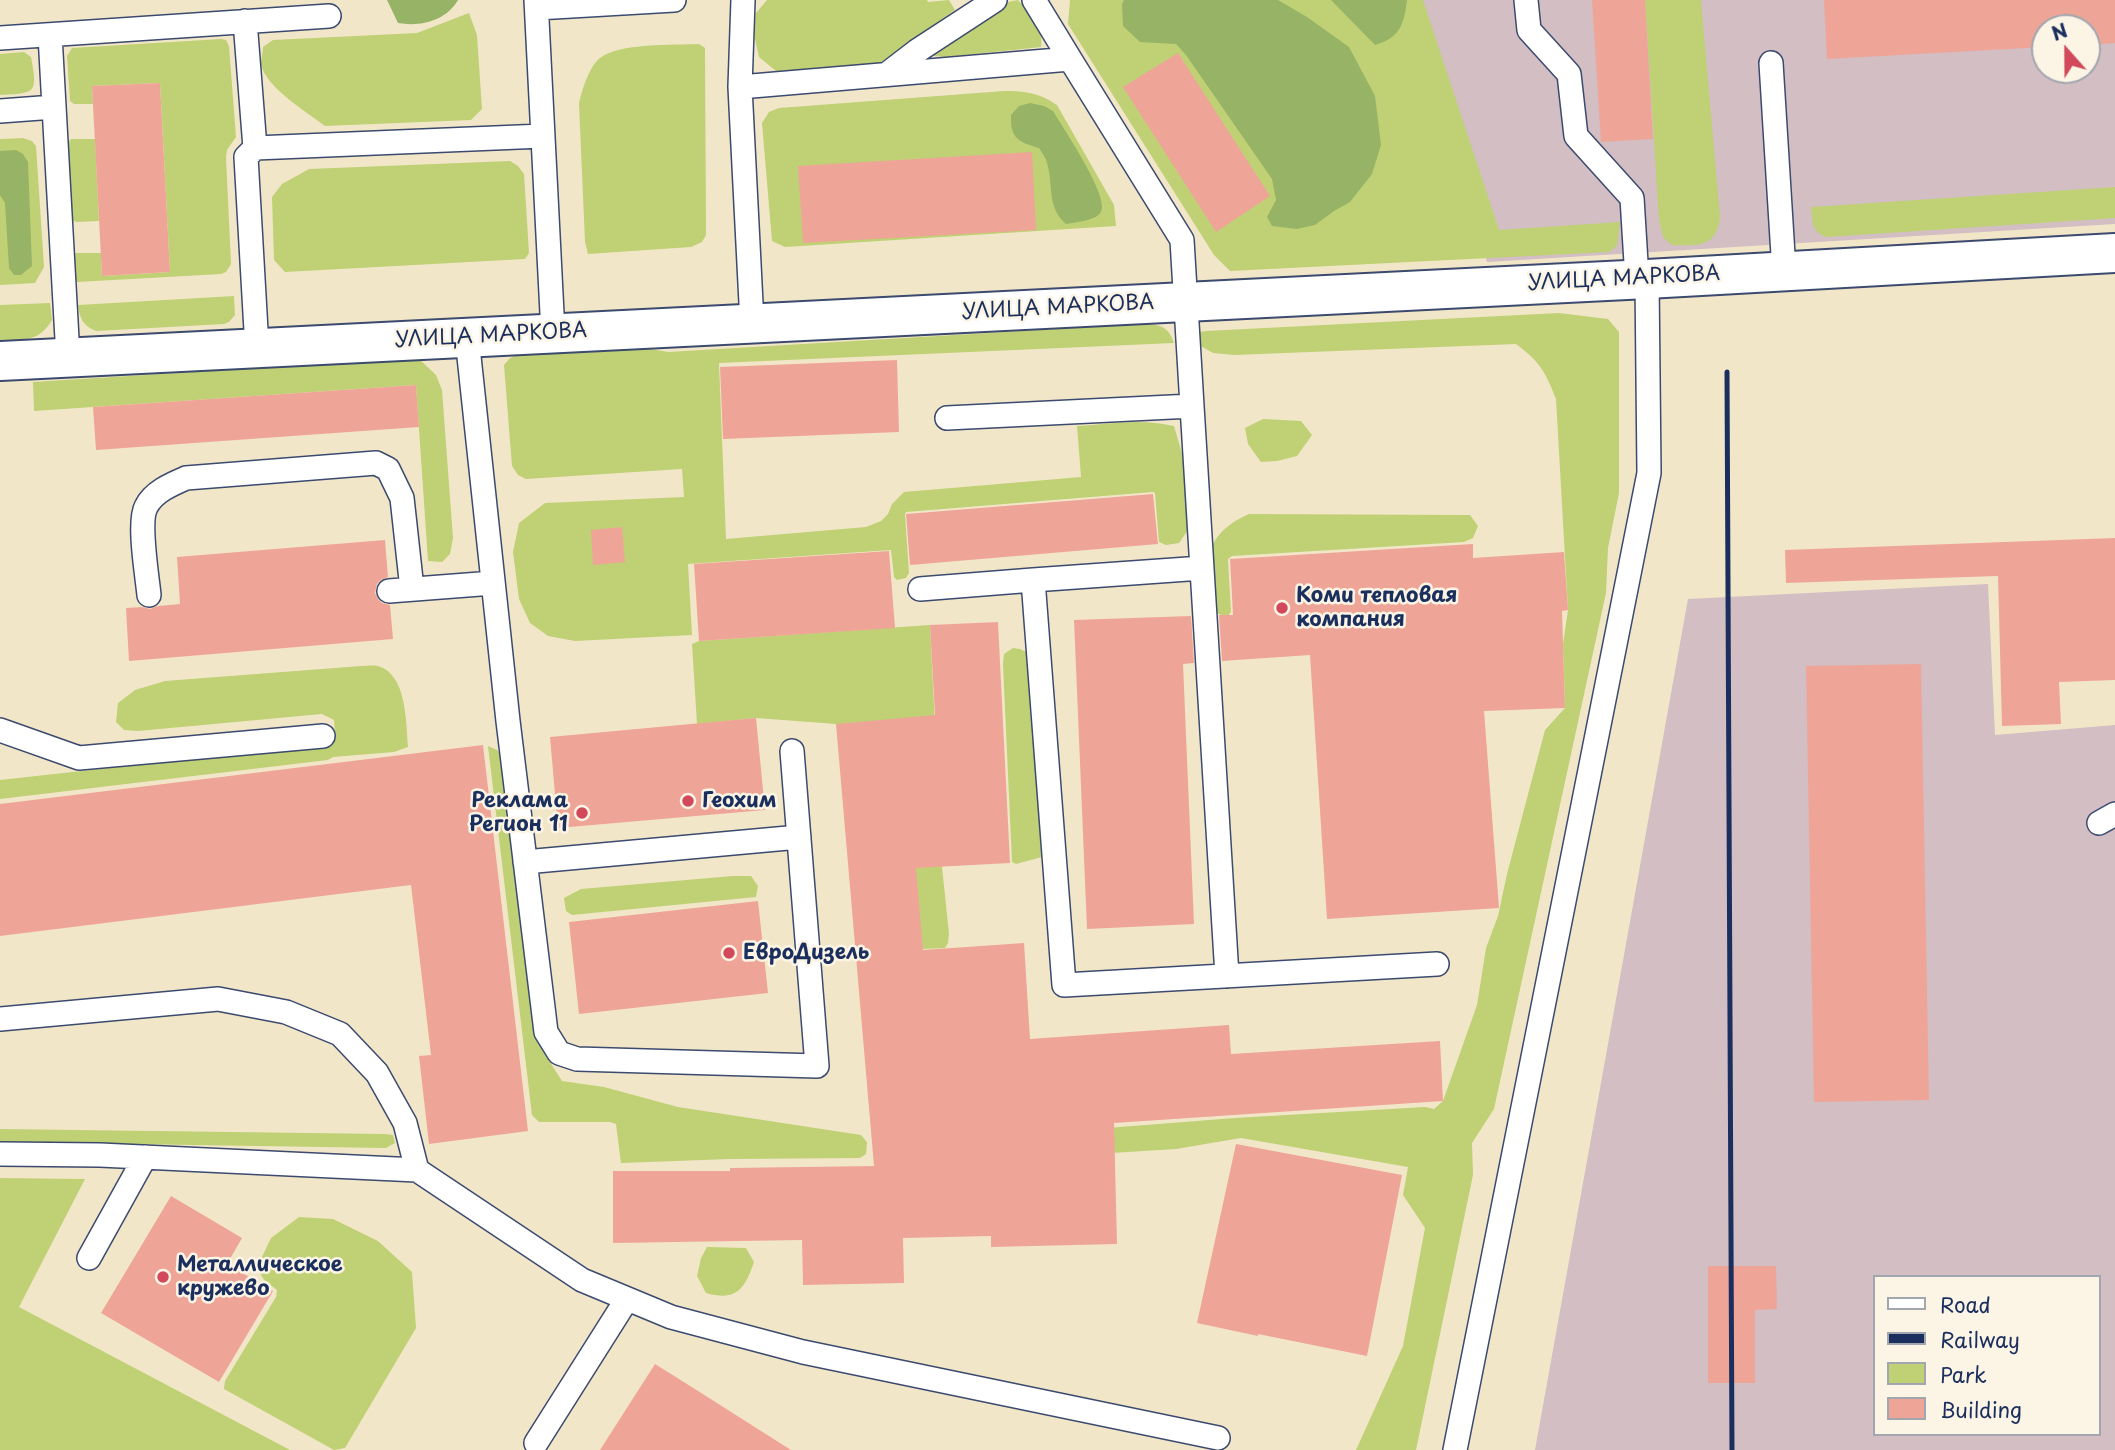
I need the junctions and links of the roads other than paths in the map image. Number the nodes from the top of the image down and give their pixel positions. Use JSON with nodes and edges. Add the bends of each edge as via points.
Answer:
{"nodes":[{"id":1,"x":674,"y":0,"type":"edge"},
{"id":2,"x":743,"y":0,"type":"edge"},
{"id":3,"x":995,"y":0,"type":"edge"},
{"id":4,"x":1034,"y":0,"type":"edge"},
{"id":5,"x":1526,"y":0,"type":"edge"},
{"id":6,"x":536,"y":4,"type":"edge"},
{"id":7,"x":329,"y":16,"type":"dead end"},
{"id":8,"x":245,"y":22,"type":"junction"},
{"id":9,"x":50,"y":35,"type":"junction"},
{"id":10,"x":0,"y":38,"type":"edge"},
{"id":11,"x":1070,"y":59,"type":"junction"},
{"id":12,"x":1772,"y":63,"type":"dead end"},
{"id":13,"x":887,"y":74,"type":"junction"},
{"id":14,"x":740,"y":87,"type":"junction"},
{"id":15,"x":54,"y":107,"type":"junction"},
{"id":16,"x":0,"y":111,"type":"edge"},
{"id":17,"x":543,"y":136,"type":"junction"},
{"id":18,"x":255,"y":148,"type":"junction"},
{"id":19,"x":2115,"y":253,"type":"edge"},
{"id":20,"x":1784,"y":271,"type":"junction"},
{"id":21,"x":1642,"y":279,"type":"junction"},
{"id":22,"x":1186,"y":301,"type":"junction"},
{"id":23,"x":752,"y":323,"type":"junction"},
{"id":24,"x":553,"y":333,"type":"junction"},
{"id":25,"x":467,"y":338,"type":"junction"},
{"id":26,"x":257,"y":348,"type":"junction"},
{"id":27,"x":68,"y":358,"type":"junction"},
{"id":28,"x":0,"y":361,"type":"edge"},
{"id":29,"x":1192,"y":406,"type":"junction"},
{"id":30,"x":947,"y":418,"type":"dead end"},
{"id":31,"x":1202,"y":568,"type":"junction"},
{"id":32,"x":1033,"y":580,"type":"junction"},
{"id":33,"x":493,"y":583,"type":"junction"},
{"id":34,"x":412,"y":589,"type":"junction"},
{"id":35,"x":920,"y":589,"type":"dead end"},
{"id":36,"x":389,"y":591,"type":"dead end"},
{"id":37,"x":149,"y":595,"type":"dead end"},
{"id":38,"x":0,"y":730,"type":"edge"},
{"id":39,"x":323,"y":736,"type":"dead end"},
{"id":40,"x":792,"y":751,"type":"dead end"},
{"id":41,"x":799,"y":837,"type":"junction"},
{"id":42,"x":525,"y":862,"type":"junction"},
{"id":43,"x":1437,"y":964,"type":"dead end"},
{"id":44,"x":1227,"y":976,"type":"junction"},
{"id":45,"x":0,"y":1019,"type":"edge"},
{"id":46,"x":0,"y":1154,"type":"edge"},
{"id":47,"x":145,"y":1157,"type":"junction"},
{"id":48,"x":417,"y":1170,"type":"junction"},
{"id":49,"x":89,"y":1258,"type":"dead end"},
{"id":50,"x":627,"y":1299,"type":"junction"},
{"id":51,"x":1219,"y":1438,"type":"dead end"},
{"id":52,"x":537,"y":1443,"type":"dead end"},
{"id":53,"x":1455,"y":1450,"type":"edge"}],
"edges":[{"from":1,"to":6,"type":"lane"},
{"from":2,"to":14,"type":"lane"},
{"from":3,"to":13,"type":"lane"},
{"from":4,"to":11,"type":"lane"},
{"from":5,"to":21,"type":"lane","via":[[1529,30],[1569,74],[1576,136],[1632,198]]},
{"from":6,"to":17,"type":"lane"},
{"from":7,"to":8,"type":"lane"},
{"from":8,"to":9,"type":"lane"},
{"from":8,"to":18,"type":"lane"},
{"from":9,"to":10,"type":"lane"},
{"from":9,"to":15,"type":"lane"},
{"from":11,"to":13,"type":"lane"},
{"from":11,"to":22,"type":"lane","via":[[1182,240]]},
{"from":12,"to":20,"type":"lane"},
{"from":13,"to":14,"type":"lane"},
{"from":14,"to":23,"type":"lane"},
{"from":15,"to":16,"type":"lane"},
{"from":15,"to":27,"type":"lane"},
{"from":17,"to":18,"type":"lane"},
{"from":17,"to":24,"type":"lane"},
{"from":18,"to":26,"type":"lane","via":[[246,157]]},
{"from":19,"to":20,"type":"street","name":"УЛИЦА МАРКОВА"},
{"from":20,"to":21,"type":"street","name":"УЛИЦА МАРКОВА"},
{"from":21,"to":22,"type":"street","name":"УЛИЦА МАРКОВА"},
{"from":21,"to":53,"type":"lane","via":[[1649,473]]},
{"from":22,"to":23,"type":"street","name":"УЛИЦА МАРКОВА"},
{"from":22,"to":29,"type":"lane"},
{"from":23,"to":24,"type":"street","name":"УЛИЦА МАРКОВА"},
{"from":24,"to":25,"type":"street","name":"УЛИЦА МАРКОВА"},
{"from":25,"to":26,"type":"street","name":"УЛИЦА МАРКОВА"},
{"from":25,"to":33,"type":"lane"},
{"from":26,"to":27,"type":"street","name":"УЛИЦА МАРКОВА"},
{"from":27,"to":28,"type":"street","name":"УЛИЦА МАРКОВА"},
{"from":29,"to":30,"type":"lane"},
{"from":29,"to":31,"type":"lane"},
{"from":31,"to":32,"type":"lane"},
{"from":31,"to":44,"type":"lane"},
{"from":32,"to":35,"type":"lane"},
{"from":32,"to":44,"type":"lane","via":[[1064,985]]},
{"from":33,"to":34,"type":"lane"},
{"from":33,"to":42,"type":"lane"},
{"from":34,"to":36,"type":"lane"},
{"from":34,"to":37,"type":"lane","via":[[402,498],[388,469],[376,463],[186,478],[170,485],[147,505],[142,518]]},
{"from":38,"to":39,"type":"lane","via":[[79,758]]},
{"from":40,"to":41,"type":"lane"},
{"from":41,"to":42,"type":"lane"},
{"from":41,"to":42,"type":"lane","via":[[817,1066],[577,1059],[559,1053],[546,1032]]},
{"from":43,"to":44,"type":"lane"},
{"from":45,"to":48,"type":"lane","via":[[218,999],[286,1012],[341,1034],[377,1073],[405,1123]]},
{"from":46,"to":47,"type":"lane"},
{"from":47,"to":48,"type":"lane"},
{"from":47,"to":49,"type":"lane"},
{"from":48,"to":50,"type":"lane","via":[[582,1280]]},
{"from":50,"to":51,"type":"lane","via":[[670,1317],[803,1352]]},
{"from":50,"to":52,"type":"lane"}]}
